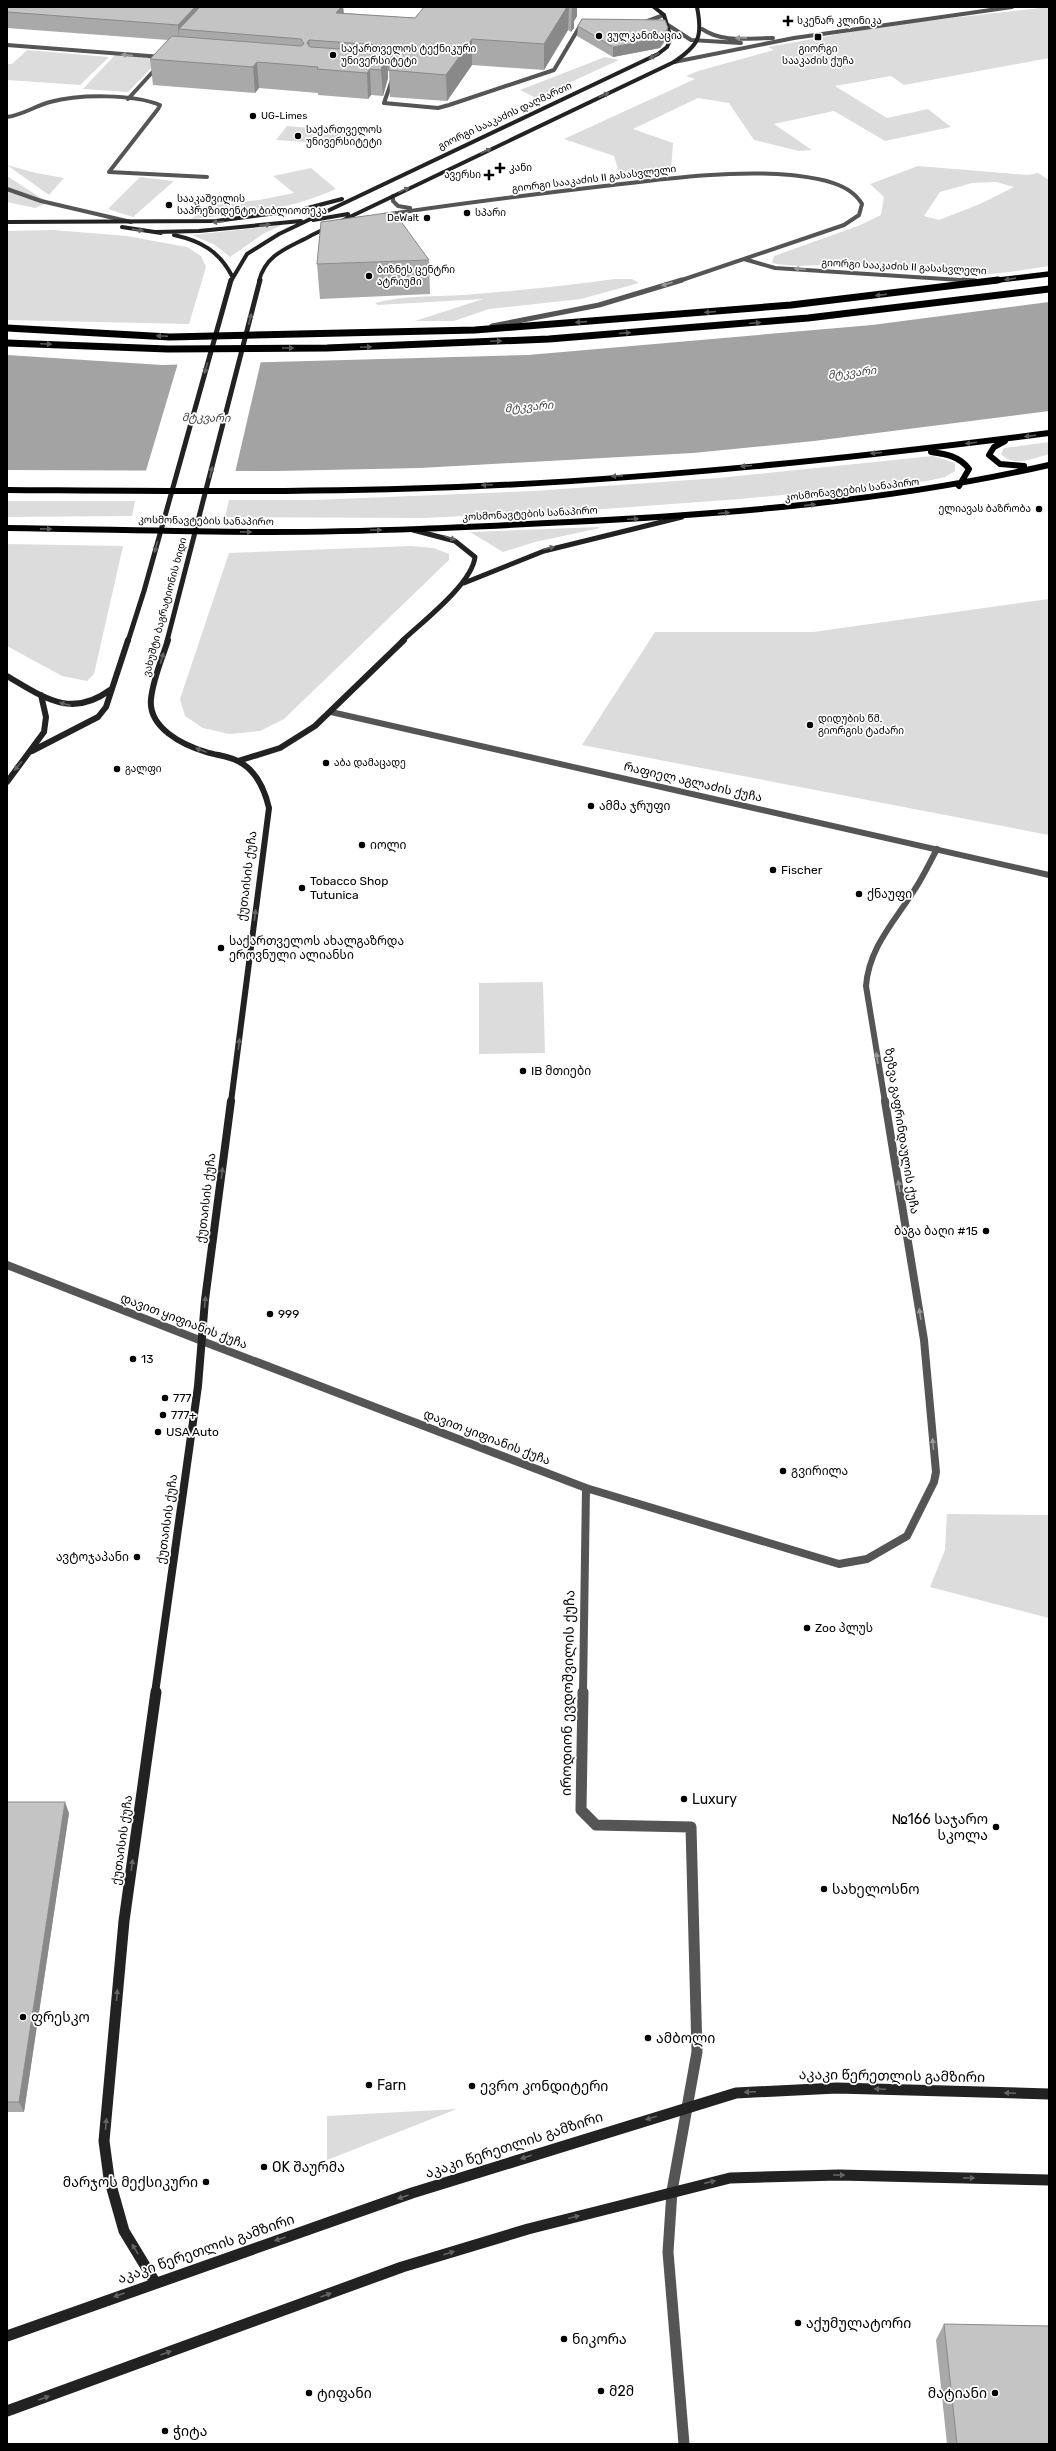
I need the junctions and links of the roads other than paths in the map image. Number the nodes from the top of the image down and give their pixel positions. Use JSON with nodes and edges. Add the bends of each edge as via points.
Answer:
{"nodes":[{"id":1,"x":654,"y":7,"type":"edge"},
{"id":2,"x":697,"y":7,"type":"edge"},
{"id":3,"x":1012,"y":7,"type":"edge"},
{"id":4,"x":664,"y":15,"type":"junction"},
{"id":5,"x":590,"y":22,"type":"edge"},
{"id":6,"x":635,"y":23,"type":"edge"},
{"id":7,"x":668,"y":25,"type":"junction"},
{"id":8,"x":702,"y":29,"type":"junction"},
{"id":9,"x":794,"y":38,"type":"junction"},
{"id":10,"x":698,"y":41,"type":"junction"},
{"id":11,"x":770,"y":42,"type":"junction"},
{"id":12,"x":7,"y":45,"type":"edge"},
{"id":13,"x":674,"y":62,"type":"junction"},
{"id":14,"x":386,"y":75,"type":"edge"},
{"id":15,"x":128,"y":99,"type":"junction"},
{"id":16,"x":7,"y":117,"type":"edge"},
{"id":17,"x":207,"y":177,"type":"dead end"},
{"id":18,"x":7,"y":188,"type":"edge"},
{"id":19,"x":366,"y":191,"type":"junction"},
{"id":20,"x":393,"y":196,"type":"junction"},
{"id":21,"x":369,"y":207,"type":"junction"},
{"id":22,"x":425,"y":208,"type":"junction"},
{"id":23,"x":380,"y":215,"type":"edge"},
{"id":24,"x":366,"y":217,"type":"edge"},
{"id":25,"x":345,"y":219,"type":"junction"},
{"id":26,"x":306,"y":221,"type":"junction"},
{"id":27,"x":7,"y":222,"type":"edge"},
{"id":28,"x":92,"y":223,"type":"junction"},
{"id":29,"x":135,"y":223,"type":"junction"},
{"id":30,"x":156,"y":232,"type":"junction"},
{"id":31,"x":744,"y":259,"type":"junction"},
{"id":32,"x":263,"y":267,"type":"joint"},
{"id":33,"x":1049,"y":274,"type":"edge"},
{"id":34,"x":232,"y":276,"type":"junction"},
{"id":35,"x":993,"y":281,"type":"junction"},
{"id":36,"x":1049,"y":289,"type":"edge"},
{"id":37,"x":7,"y":328,"type":"edge"},
{"id":38,"x":475,"y":330,"type":"junction"},
{"id":39,"x":7,"y":343,"type":"edge"},
{"id":40,"x":1049,"y":433,"type":"edge"},
{"id":41,"x":1010,"y":438,"type":"junction"},
{"id":42,"x":914,"y":450,"type":"junction"},
{"id":43,"x":1049,"y":465,"type":"edge"},
{"id":44,"x":1041,"y":467,"type":"junction"},
{"id":45,"x":959,"y":486,"type":"junction"},
{"id":46,"x":7,"y":490,"type":"edge"},
{"id":47,"x":685,"y":516,"type":"junction"},
{"id":48,"x":7,"y":528,"type":"edge"},
{"id":49,"x":412,"y":530,"type":"junction"},
{"id":50,"x":462,"y":584,"type":"junction"},
{"id":51,"x":7,"y":676,"type":"edge"},
{"id":52,"x":112,"y":688,"type":"junction"},
{"id":53,"x":41,"y":695,"type":"junction"},
{"id":54,"x":331,"y":712,"type":"junction"},
{"id":55,"x":32,"y":751,"type":"junction"},
{"id":56,"x":238,"y":761,"type":"junction"},
{"id":57,"x":7,"y":782,"type":"edge"},
{"id":58,"x":937,"y":849,"type":"junction"},
{"id":59,"x":1049,"y":875,"type":"edge"},
{"id":60,"x":7,"y":1265,"type":"edge"},
{"id":61,"x":202,"y":1341,"type":"junction"},
{"id":62,"x":934,"y":1482,"type":"joint"},
{"id":63,"x":586,"y":1488,"type":"junction"},
{"id":64,"x":1049,"y":2094,"type":"edge"},
{"id":65,"x":688,"y":2106,"type":"junction"},
{"id":66,"x":1049,"y":2180,"type":"edge"},
{"id":67,"x":672,"y":2192,"type":"junction"},
{"id":68,"x":155,"y":2282,"type":"junction"},
{"id":69,"x":7,"y":2336,"type":"edge"},
{"id":70,"x":7,"y":2411,"type":"edge"},
{"id":71,"x":684,"y":2444,"type":"edge"}],
"edges":[{"from":1,"to":4,"type":"main road","name":"გიორგი სააკაძის დაღმართი"},
{"from":2,"to":8,"type":"main road"},
{"from":3,"to":9,"type":"street"},
{"from":4,"to":6,"type":"street"},
{"from":4,"to":7,"type":"main road","name":"გიორგი სააკაძის დაღმართი"},
{"from":5,"to":14,"type":"street","via":[[582,21],[554,70],[448,106],[438,108],[384,103],[393,75]]},
{"from":7,"to":10,"type":"street","via":[[683,37]]},
{"from":7,"to":19,"type":"main road","name":"გიორგი სააკაძის დაღმართი","one_way":true,"via":[[670,42],[658,54]]},
{"from":9,"to":8,"type":"street","one_way":true,"via":[[734,38],[707,33]]},
{"from":8,"to":10,"type":"main road","name":"გიორგი სააკაძის დაღმართი"},
{"from":9,"to":11,"type":"street"},
{"from":10,"to":11,"type":"street","via":[[727,44]]},
{"from":10,"to":13,"type":"main road","name":"გიორგი სააკაძის დაღმართი","via":[[689,52]]},
{"from":11,"to":13,"type":"street"},
{"from":15,"to":12,"type":"street","one_way":true,"via":[[166,57]]},
{"from":20,"to":13,"type":"main road","name":"გიორგი სააკაძის დაღმართი","one_way":true},
{"from":15,"to":16,"type":"street","via":[[67,98],[51,101],[21,116]]},
{"from":15,"to":17,"type":"street","via":[[150,101],[160,105],[109,172]]},
{"from":18,"to":29,"type":"street","via":[[41,201]]},
{"from":19,"to":26,"type":"main road","name":"გიორგი სააკაძის დაღმართი"},
{"from":19,"to":29,"type":"main road","one_way":true,"via":[[306,209],[250,219],[211,223]]},
{"from":20,"to":21,"type":"main road","name":"გიორგი სააკაძის დაღმართი"},
{"from":20,"to":22,"type":"street","name":"გიორგი სააკაძის II გასასვლელი","via":[[393,201],[398,206]]},
{"from":21,"to":25,"type":"main road","name":"გიორგი სააკაძის დაღმართი"},
{"from":21,"to":26,"type":"main road","name":"გიორგი სააკაძის დაღმართი","via":[[339,216]]},
{"from":22,"to":23,"type":"street","name":"გიორგი სააკაძის II გასასვლელი"},
{"from":22,"to":31,"type":"street","name":"გიორგი სააკაძის II გასასვლელი","via":[[657,179],[750,174],[817,180],[856,194],[861,202],[862,210],[857,218],[844,225]]},
{"from":24,"to":25,"type":"street"},
{"from":25,"to":32,"type":"main road","name":"გიორგი სააკაძის დაღმართი","via":[[284,250],[268,260]]},
{"from":30,"to":26,"type":"main road","one_way":true,"via":[[199,231]]},
{"from":26,"to":34,"type":"main road","name":"გიორგი სააკაძის დაღმართი","via":[[247,254]]},
{"from":27,"to":28,"type":"main road"},
{"from":28,"to":29,"type":"main road"},
{"from":28,"to":30,"type":"main road","one_way":true},
{"from":30,"to":34,"type":"main road","via":[[203,243],[217,252]]},
{"from":35,"to":31,"type":"street","name":"გიორგი სააკაძის II გასასვლელი","one_way":true,"via":[[775,268]]},
{"from":31,"to":38,"type":"street","name":"გიორგი სააკაძის II გასასვლელი","one_way":true,"via":[[599,305]]},
{"from":56,"to":32,"type":"main road","name":"ვახუშტი ბაგრატიონის ხიდი","one_way":true,"via":[[185,743],[163,730],[150,709]]},
{"from":33,"to":35,"type":"highway","one_way":true},
{"from":34,"to":52,"type":"main road","name":"ვახუშტი ბაგრატიონის ხიდი","one_way":true,"via":[[144,592]]},
{"from":35,"to":38,"type":"highway","one_way":true,"via":[[791,305]]},
{"from":39,"to":36,"type":"highway","one_way":true,"via":[[176,349],[327,348],[549,339],[808,318]]},
{"from":38,"to":37,"type":"highway","one_way":true,"via":[[170,337]]},
{"from":40,"to":41,"type":"main road","one_way":true},
{"from":41,"to":42,"type":"main road","one_way":true},
{"from":41,"to":44,"type":"main road","via":[[994,447],[989,455],[991,459],[1010,466]]},
{"from":42,"to":45,"type":"main road","via":[[941,453],[961,459],[969,468],[968,474]]},
{"from":42,"to":46,"type":"main road","one_way":true,"via":[[737,467],[500,484],[284,492]]},
{"from":43,"to":44,"type":"main road","name":"კოსმონავტების სანაპირო"},
{"from":44,"to":45,"type":"main road","name":"კოსმონავტების სანაპირო"},
{"from":47,"to":45,"type":"main road","name":"კოსმონავტების სანაპირო","one_way":true,"via":[[882,497]]},
{"from":49,"to":47,"type":"main road","name":"კოსმონავტების სანაპირო","one_way":true},
{"from":50,"to":47,"type":"main road","one_way":true,"via":[[495,567],[541,550]]},
{"from":48,"to":49,"type":"main road","name":"კოსმონავტების სანაპირო","one_way":true,"via":[[269,532]]},
{"from":49,"to":50,"type":"main road","one_way":true,"via":[[450,538],[470,549],[475,557],[474,566]]},
{"from":50,"to":54,"type":"main road"},
{"from":51,"to":53,"type":"main road"},
{"from":52,"to":53,"type":"main road","one_way":true,"via":[[99,700],[88,705],[76,706]]},
{"from":52,"to":55,"type":"main road","name":"ვახუშტი ბაგრატიონის ხიდი","via":[[106,707],[98,717]]},
{"from":53,"to":55,"type":"main road","via":[[46,717],[44,732]]},
{"from":54,"to":56,"type":"main road","via":[[280,748]]},
{"from":54,"to":58,"type":"street","name":"რაფიელ აგლაძის ქუჩა"},
{"from":55,"to":57,"type":"main road","one_way":true},
{"from":61,"to":56,"type":"main road","name":"ქუთაისის ქუჩა","one_way":true,"via":[[205,1300],[269,808],[266,793],[258,779]]},
{"from":58,"to":59,"type":"street","name":"რაფიელ აგლაძის ქუჩა"},
{"from":62,"to":58,"type":"street","name":"ზეზვა გაფრინდაულის ქუჩა","one_way":true,"via":[[936,1472],[924,1340],[866,986],[866,972],[874,951],[916,888]]},
{"from":60,"to":61,"type":"street","name":"დავით ყიფიანის ქუჩა"},
{"from":61,"to":63,"type":"street","name":"დავით ყიფიანის ქუჩა"},
{"from":68,"to":61,"type":"main road","name":"ქუთაისის ქუჩა","one_way":true,"via":[[124,2231],[109,2178],[104,2141],[124,1921],[197,1394]]},
{"from":62,"to":63,"type":"street","name":"დავით ყიფიანის ქუჩა","via":[[907,1536],[867,1559],[839,1564]]},
{"from":63,"to":65,"type":"street","name":"იროდიონ ევდოშვილის ქუჩა","via":[[581,1810],[596,1825],[691,1827],[697,2052]]},
{"from":64,"to":65,"type":"main road","name":"აკაკი წერეთლის გამზირი","one_way":true,"via":[[837,2088],[736,2093]]},
{"from":65,"to":67,"type":"street","name":"იროდიონ ევდოშვილის ქუჩა"},
{"from":65,"to":68,"type":"main road","name":"აკაკი წერეთლის გამზირი","one_way":true,"via":[[412,2193]]},
{"from":67,"to":66,"type":"main road","one_way":true,"via":[[730,2178],[839,2175]]},
{"from":70,"to":67,"type":"main road","one_way":true,"via":[[402,2267],[528,2229]]},
{"from":67,"to":71,"type":"street","name":"იროდიონ ევდოშვილის ქუჩა","via":[[668,2252]]},
{"from":68,"to":69,"type":"main road","name":"აკაკი წერეთლის გამზირი","one_way":true}]}
